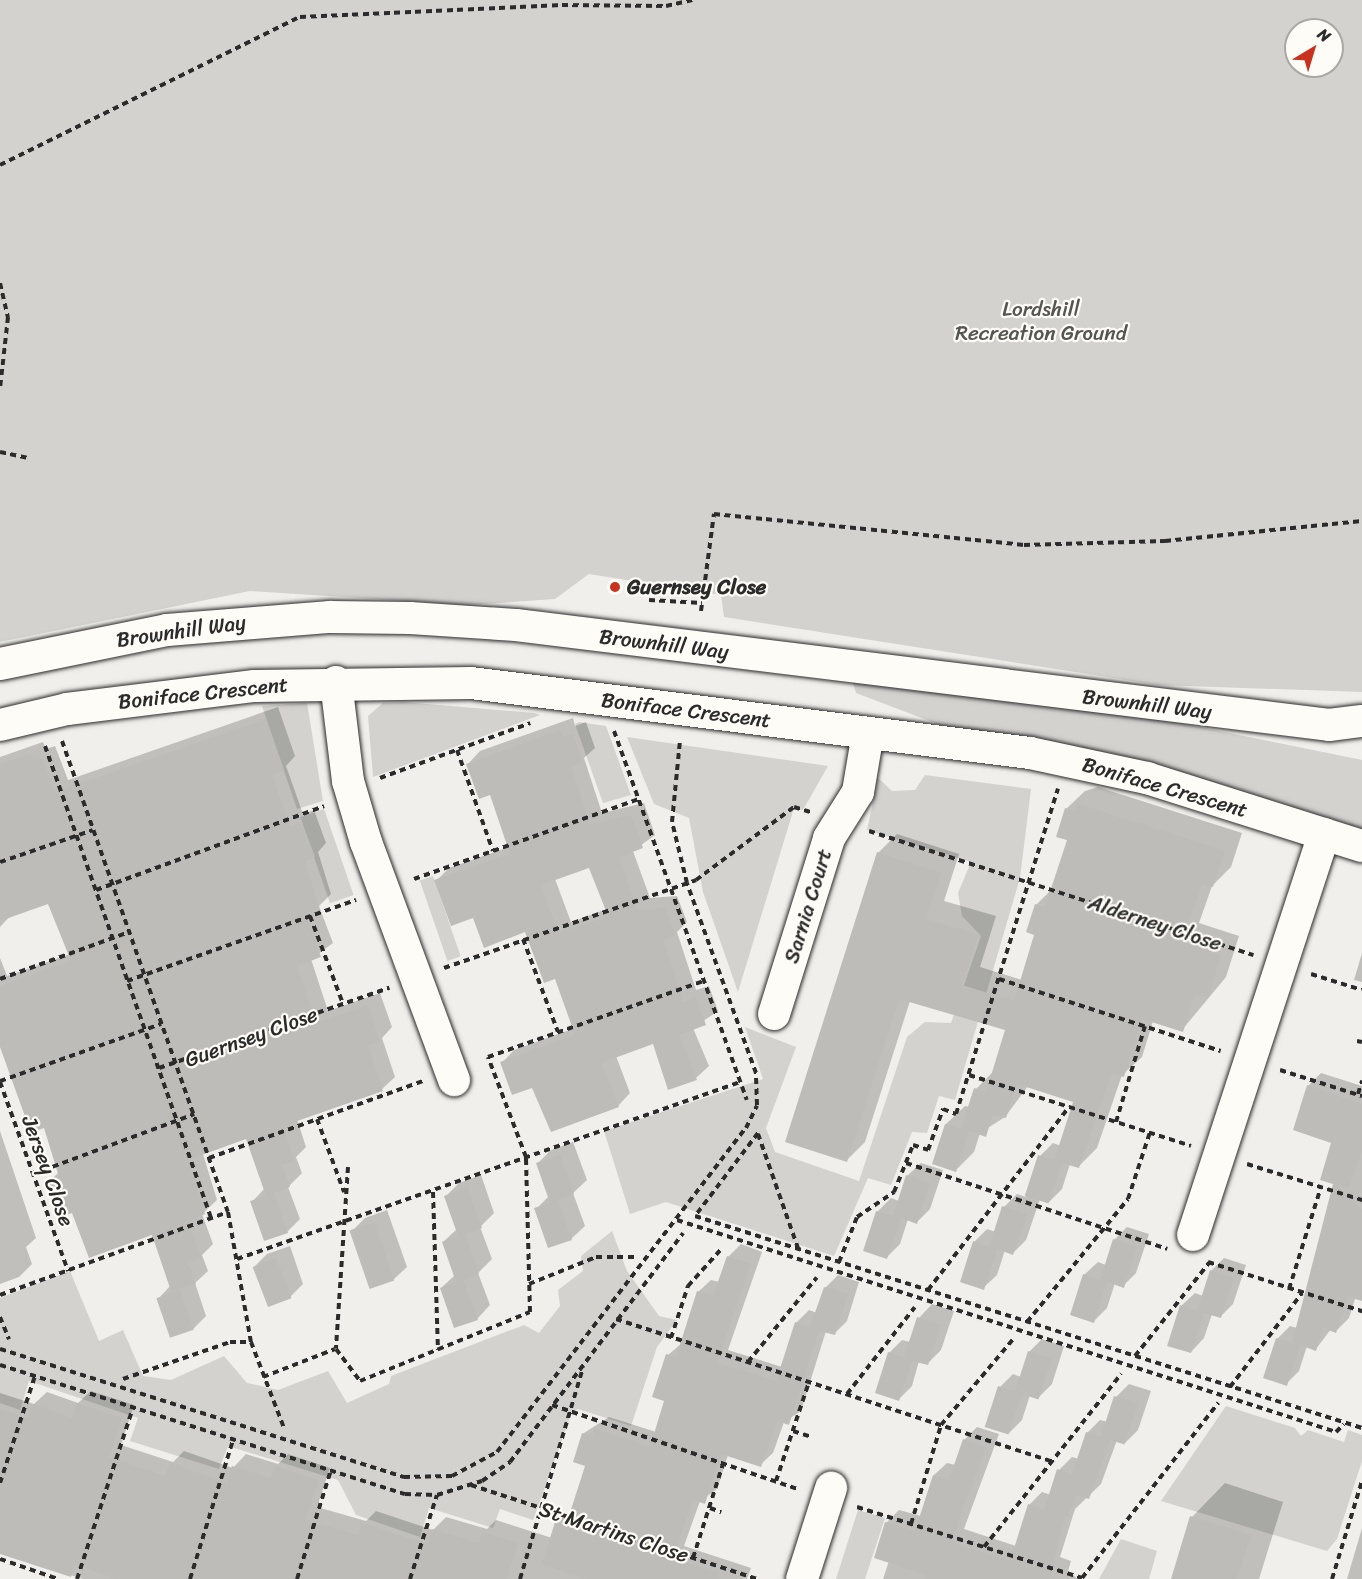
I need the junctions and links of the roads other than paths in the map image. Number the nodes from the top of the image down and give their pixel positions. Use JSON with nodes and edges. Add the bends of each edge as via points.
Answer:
{"nodes":[{"id":1,"x":0,"y":664,"type":"edge"},
{"id":2,"x":336,"y":682,"type":"junction"},
{"id":3,"x":1362,"y":721,"type":"edge"},
{"id":4,"x":0,"y":725,"type":"edge"},
{"id":5,"x":1329,"y":725,"type":"junction"},
{"id":6,"x":868,"y":733,"type":"junction"},
{"id":7,"x":1362,"y":741,"type":"edge"},
{"id":8,"x":1324,"y":834,"type":"junction"},
{"id":9,"x":1362,"y":846,"type":"edge"},
{"id":10,"x":774,"y":1014,"type":"dead end"},
{"id":11,"x":452,"y":1076,"type":"road end"},
{"id":12,"x":1196,"y":1250,"type":"road end"},
{"id":13,"x":829,"y":1493,"type":"road end"},
{"id":14,"x":802,"y":1579,"type":"edge"}],
"edges":[{"from":1,"to":5,"type":"street","name":"Brownhill Way","via":[[167,630],[330,617],[410,618],[516,625]]},
{"from":2,"to":4,"type":"street","name":"Boniface Crescent","via":[[170,693]]},
{"from":2,"to":6,"type":"street","name":"Boniface Crescent","via":[[471,683]]},
{"from":2,"to":11,"type":"street","via":[[352,792]]},
{"from":3,"to":5,"type":"street","name":"Brownhill Way"},
{"from":5,"to":7,"type":"street","name":"Brownhill Way"},
{"from":6,"to":8,"type":"street","name":"Boniface Crescent","via":[[1067,759],[1147,778]]},
{"from":6,"to":10,"type":"street","name":"Sarnia Court","via":[[858,792],[829,838]]},
{"from":8,"to":9,"type":"street","name":"Boniface Crescent"},
{"from":8,"to":12,"type":"street","via":[[1220,1155]]},
{"from":13,"to":14,"type":"street"}]}
